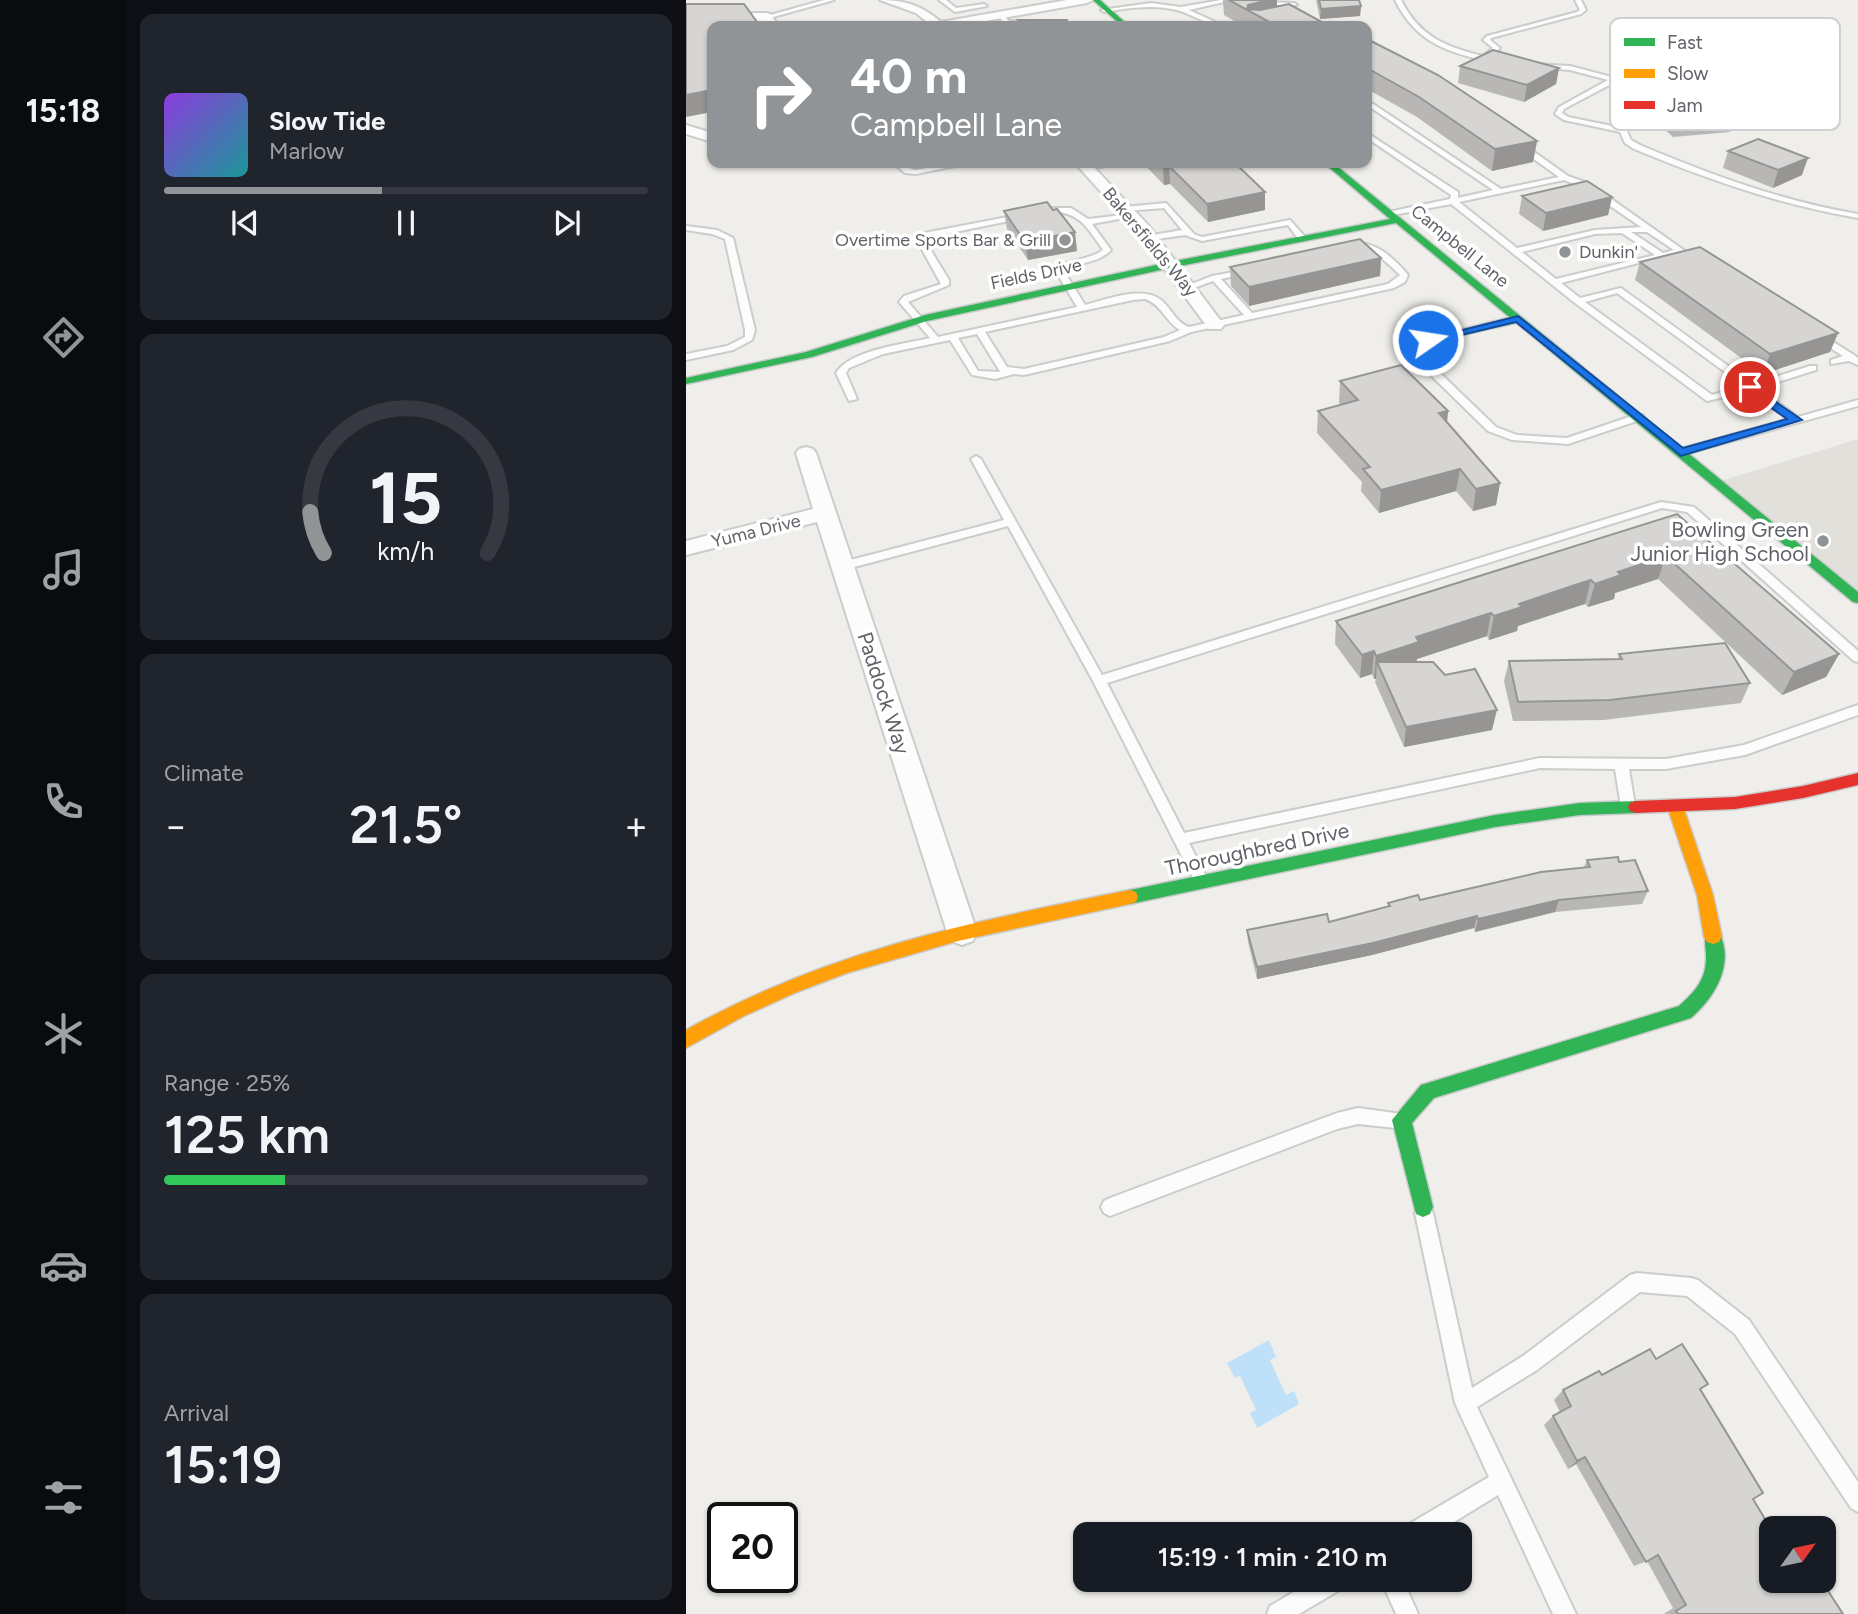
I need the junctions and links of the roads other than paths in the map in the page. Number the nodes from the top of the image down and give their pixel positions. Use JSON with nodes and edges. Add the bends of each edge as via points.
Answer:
{"nodes":[{"id":1,"x":831,"y":0,"type":"edge"},
{"id":2,"x":886,"y":0,"type":"edge"},
{"id":3,"x":942,"y":0,"type":"edge"},
{"id":4,"x":978,"y":0,"type":"edge"},
{"id":5,"x":1087,"y":0,"type":"edge"},
{"id":6,"x":1230,"y":0,"type":"edge"},
{"id":7,"x":1398,"y":0,"type":"edge"},
{"id":8,"x":1578,"y":0,"type":"edge"},
{"id":9,"x":1159,"y":2,"type":"edge"},
{"id":10,"x":808,"y":3,"type":"edge"},
{"id":11,"x":1100,"y":5,"type":"edge"},
{"id":12,"x":1256,"y":5,"type":"edge"},
{"id":13,"x":1296,"y":5,"type":"edge"},
{"id":14,"x":984,"y":6,"type":"junction"},
{"id":15,"x":1181,"y":9,"type":"junction"},
{"id":16,"x":1211,"y":13,"type":"dead end"},
{"id":17,"x":1199,"y":15,"type":"junction"},
{"id":18,"x":686,"y":19,"type":"edge"},
{"id":19,"x":998,"y":20,"type":"edge"},
{"id":20,"x":742,"y":21,"type":"edge"},
{"id":21,"x":772,"y":21,"type":"edge"},
{"id":22,"x":933,"y":21,"type":"edge"},
{"id":23,"x":1120,"y":21,"type":"edge"},
{"id":24,"x":1211,"y":21,"type":"edge"},
{"id":25,"x":1485,"y":58,"type":"junction"},
{"id":26,"x":1505,"y":62,"type":"edge"},
{"id":27,"x":1530,"y":65,"type":"edge"},
{"id":28,"x":1610,"y":78,"type":"edge"},
{"id":29,"x":1610,"y":82,"type":"edge"},
{"id":30,"x":1372,"y":105,"type":"edge"},
{"id":31,"x":1610,"y":127,"type":"edge"},
{"id":32,"x":686,"y":129,"type":"edge"},
{"id":33,"x":1623,"y":130,"type":"edge"},
{"id":34,"x":707,"y":136,"type":"edge"},
{"id":35,"x":1372,"y":138,"type":"edge"},
{"id":36,"x":1509,"y":138,"type":"edge"},
{"id":37,"x":904,"y":168,"type":"edge"},
{"id":38,"x":938,"y":168,"type":"edge"},
{"id":39,"x":1088,"y":168,"type":"edge"},
{"id":40,"x":1334,"y":168,"type":"edge"},
{"id":41,"x":1565,"y":178,"type":"junction"},
{"id":42,"x":1499,"y":191,"type":"junction"},
{"id":43,"x":1453,"y":201,"type":"junction"},
{"id":44,"x":1128,"y":212,"type":"junction"},
{"id":45,"x":1858,"y":216,"type":"edge"},
{"id":46,"x":1394,"y":217,"type":"junction"},
{"id":47,"x":1087,"y":222,"type":"junction"},
{"id":48,"x":687,"y":228,"type":"edge"},
{"id":49,"x":1649,"y":229,"type":"junction"},
{"id":50,"x":1187,"y":232,"type":"junction"},
{"id":51,"x":1625,"y":232,"type":"junction"},
{"id":52,"x":1302,"y":237,"type":"junction"},
{"id":53,"x":1150,"y":238,"type":"junction"},
{"id":54,"x":1342,"y":249,"type":"edge"},
{"id":55,"x":1516,"y":251,"type":"junction"},
{"id":56,"x":1681,"y":251,"type":"junction"},
{"id":57,"x":1662,"y":256,"type":"junction"},
{"id":58,"x":1692,"y":256,"type":"edge"},
{"id":59,"x":1170,"y":265,"type":"junction"},
{"id":60,"x":1263,"y":267,"type":"edge"},
{"id":61,"x":1215,"y":278,"type":"junction"},
{"id":62,"x":1554,"y":282,"type":"junction"},
{"id":63,"x":1067,"y":287,"type":"junction"},
{"id":64,"x":1188,"y":287,"type":"junction"},
{"id":65,"x":1578,"y":301,"type":"junction"},
{"id":66,"x":1082,"y":307,"type":"junction"},
{"id":67,"x":1250,"y":316,"type":"junction"},
{"id":68,"x":1518,"y":319,"type":"junction"},
{"id":69,"x":917,"y":320,"type":"junction"},
{"id":70,"x":1214,"y":325,"type":"junction"},
{"id":71,"x":1807,"y":329,"type":"edge"},
{"id":72,"x":979,"y":330,"type":"junction"},
{"id":73,"x":1188,"y":330,"type":"junction"},
{"id":74,"x":952,"y":336,"type":"junction"},
{"id":75,"x":935,"y":339,"type":"junction"},
{"id":76,"x":686,"y":357,"type":"edge"},
{"id":77,"x":1854,"y":360,"type":"edge"},
{"id":78,"x":1833,"y":362,"type":"dead end"},
{"id":79,"x":1813,"y":368,"type":"dead end"},
{"id":80,"x":1010,"y":372,"type":"junction"},
{"id":81,"x":686,"y":381,"type":"edge"},
{"id":82,"x":1750,"y":387,"type":"junction"},
{"id":83,"x":852,"y":399,"type":"dead end"},
{"id":84,"x":1858,"y":403,"type":"edge"},
{"id":85,"x":1639,"y":417,"type":"junction"},
{"id":86,"x":1796,"y":420,"type":"junction"},
{"id":87,"x":1681,"y":452,"type":"junction"},
{"id":88,"x":806,"y":453,"type":"dead end"},
{"id":89,"x":976,"y":459,"type":"dead end"},
{"id":90,"x":825,"y":513,"type":"junction"},
{"id":91,"x":1011,"y":522,"type":"junction"},
{"id":92,"x":686,"y":548,"type":"edge"},
{"id":93,"x":843,"y":566,"type":"junction"},
{"id":94,"x":1858,"y":599,"type":"edge"},
{"id":95,"x":1858,"y":658,"type":"edge"},
{"id":96,"x":1099,"y":681,"type":"junction"},
{"id":97,"x":1858,"y":710,"type":"edge"},
{"id":98,"x":1621,"y":764,"type":"junction"},
{"id":99,"x":1858,"y":779,"type":"edge"},
{"id":100,"x":1628,"y":806,"type":"junction"},
{"id":101,"x":1675,"y":806,"type":"junction"},
{"id":102,"x":1180,"y":839,"type":"junction"},
{"id":103,"x":1202,"y":882,"type":"junction"},
{"id":104,"x":962,"y":932,"type":"junction"},
{"id":105,"x":686,"y":1040,"type":"edge"},
{"id":106,"x":1402,"y":1120,"type":"junction"},
{"id":107,"x":1110,"y":1207,"type":"dead end"},
{"id":108,"x":1423,"y":1207,"type":"joint"},
{"id":109,"x":1465,"y":1404,"type":"junction"},
{"id":110,"x":1502,"y":1481,"type":"junction"},
{"id":111,"x":1858,"y":1500,"type":"edge"},
{"id":112,"x":1434,"y":1522,"type":"edge"},
{"id":113,"x":1315,"y":1592,"type":"edge"},
{"id":114,"x":1397,"y":1592,"type":"edge"},
{"id":115,"x":1278,"y":1614,"type":"edge"},
{"id":116,"x":1407,"y":1614,"type":"edge"},
{"id":117,"x":1565,"y":1614,"type":"edge"}],
"edges":[{"from":1,"to":10,"type":"lane"},
{"from":2,"to":22,"type":"street","via":[[920,10]]},
{"from":3,"to":14,"type":"lane","via":[[955,10]]},
{"from":4,"to":14,"type":"lane"},
{"from":5,"to":19,"type":"street"},
{"from":6,"to":15,"type":"lane"},
{"from":7,"to":25,"type":"lane","via":[[1404,16],[1423,36]]},
{"from":8,"to":25,"type":"lane","via":[[1583,10],[1579,13],[1489,37],[1486,40],[1497,48]]},
{"from":9,"to":11,"type":"lane"},
{"from":9,"to":15,"type":"lane"},
{"from":10,"to":21,"type":"lane"},
{"from":11,"to":23,"type":"street"},
{"from":12,"to":13,"type":"lane"},
{"from":14,"to":19,"type":"lane"},
{"from":15,"to":17,"type":"lane"},
{"from":16,"to":17,"type":"lane"},
{"from":17,"to":24,"type":"lane"},
{"from":18,"to":20,"type":"street"},
{"from":25,"to":26,"type":"lane"},
{"from":27,"to":28,"type":"lane"},
{"from":29,"to":31,"type":"lane","via":[[1561,108],[1558,114]]},
{"from":30,"to":42,"type":"lane"},
{"from":32,"to":34,"type":"street"},
{"from":33,"to":45,"type":"lane","via":[[1637,147],[1736,187]]},
{"from":35,"to":43,"type":"lane","via":[[1455,194]]},
{"from":36,"to":41,"type":"lane"},
{"from":37,"to":38,"type":"lane","via":[[916,172]]},
{"from":39,"to":44,"type":"street","name":"Bakersfields Way"},
{"from":40,"to":46,"type":"street","name":"Campbell Lane"},
{"from":41,"to":42,"type":"lane"},
{"from":41,"to":49,"type":"lane","via":[[1587,186]]},
{"from":42,"to":43,"type":"lane"},
{"from":43,"to":46,"type":"lane"},
{"from":43,"to":55,"type":"lane"},
{"from":44,"to":47,"type":"lane"},
{"from":44,"to":50,"type":"lane","via":[[1166,205]]},
{"from":44,"to":53,"type":"street","name":"Bakersfields Way"},
{"from":46,"to":52,"type":"street","name":"Fields Drive"},
{"from":46,"to":68,"type":"street","name":"Campbell Lane"},
{"from":47,"to":63,"type":"lane","via":[[1107,250],[1097,258],[1061,268],[1059,274]]},
{"from":47,"to":69,"type":"lane","via":[[1062,209],[927,235],[923,244],[945,285],[903,302]]},
{"from":48,"to":76,"type":"lane","via":[[729,238],[750,330],[749,338],[738,346]]},
{"from":49,"to":51,"type":"lane"},
{"from":49,"to":56,"type":"lane"},
{"from":50,"to":52,"type":"lane","via":[[1202,239],[1290,222]]},
{"from":50,"to":53,"type":"lane"},
{"from":51,"to":55,"type":"lane","via":[[1595,232]]},
{"from":51,"to":57,"type":"lane"},
{"from":52,"to":59,"type":"street","name":"Fields Drive","via":[[1276,248]]},
{"from":53,"to":59,"type":"street","name":"Bakersfields Way"},
{"from":54,"to":67,"type":"lane","via":[[1377,249],[1404,275],[1402,280]]},
{"from":55,"to":62,"type":"lane"},
{"from":56,"to":57,"type":"lane"},
{"from":56,"to":58,"type":"lane"},
{"from":57,"to":62,"type":"lane"},
{"from":59,"to":63,"type":"street","name":"Fields Drive"},
{"from":59,"to":64,"type":"street","name":"Bakersfields Way"},
{"from":60,"to":61,"type":"lane"},
{"from":61,"to":64,"type":"lane"},
{"from":61,"to":67,"type":"lane"},
{"from":62,"to":65,"type":"lane"},
{"from":63,"to":66,"type":"lane"},
{"from":63,"to":69,"type":"street","name":"Fields Drive"},
{"from":64,"to":70,"type":"street","name":"Bakersfields Way"},
{"from":65,"to":82,"type":"lane","via":[[1618,290]]},
{"from":65,"to":82,"type":"lane","via":[[1710,399]]},
{"from":66,"to":72,"type":"lane"},
{"from":66,"to":73,"type":"lane","via":[[1152,296],[1180,328]]},
{"from":67,"to":70,"type":"lane"},
{"from":68,"to":85,"type":"street","name":"Campbell Lane"},
{"from":68,"to":85,"type":"lane","via":[[1405,345],[1492,429],[1516,438],[1568,440]]},
{"from":69,"to":75,"type":"lane"},
{"from":69,"to":81,"type":"street","name":"Fields Drive","via":[[808,355]]},
{"from":70,"to":73,"type":"lane"},
{"from":71,"to":77,"type":"lane"},
{"from":72,"to":74,"type":"lane"},
{"from":72,"to":80,"type":"lane","via":[[1004,370]]},
{"from":73,"to":80,"type":"lane","via":[[1064,364]]},
{"from":74,"to":75,"type":"lane"},
{"from":74,"to":80,"type":"lane","via":[[975,373],[995,376]]},
{"from":75,"to":83,"type":"lane","via":[[845,366],[841,373]]},
{"from":77,"to":78,"type":"lane"},
{"from":79,"to":82,"type":"lane"},
{"from":82,"to":86,"type":"lane"},
{"from":84,"to":86,"type":"lane"},
{"from":85,"to":87,"type":"street","name":"Campbell Lane"},
{"from":86,"to":87,"type":"lane"},
{"from":87,"to":94,"type":"street","name":"Campbell Lane"},
{"from":88,"to":90,"type":"street","name":"Paddock Way"},
{"from":89,"to":91,"type":"lane"},
{"from":90,"to":92,"type":"street","name":"Yuma Drive"},
{"from":90,"to":93,"type":"street","name":"Paddock Way"},
{"from":91,"to":93,"type":"lane"},
{"from":91,"to":96,"type":"lane"},
{"from":93,"to":104,"type":"street","name":"Paddock Way"},
{"from":95,"to":96,"type":"lane","via":[[1690,509],[1661,505]]},
{"from":96,"to":102,"type":"lane"},
{"from":97,"to":98,"type":"lane","via":[[1745,750],[1666,764]]},
{"from":98,"to":100,"type":"lane"},
{"from":98,"to":102,"type":"lane","via":[[1540,763]]},
{"from":99,"to":101,"type":"street","name":"Thoroughbred Drive","via":[[1735,803]]},
{"from":100,"to":101,"type":"street","name":"Thoroughbred Drive"},
{"from":100,"to":103,"type":"street","name":"Thoroughbred Drive","via":[[1495,821]]},
{"from":101,"to":106,"type":"street","via":[[1717,951],[1711,988],[1685,1012],[1428,1091]]},
{"from":102,"to":103,"type":"lane"},
{"from":103,"to":104,"type":"street","name":"Thoroughbred Drive"},
{"from":104,"to":105,"type":"street","name":"Thoroughbred Drive","via":[[804,979],[710,1023]]},
{"from":106,"to":107,"type":"lane","via":[[1358,1116],[1337,1121]]},
{"from":106,"to":108,"type":"street"},
{"from":108,"to":109,"type":"lane"},
{"from":109,"to":110,"type":"lane"},
{"from":109,"to":111,"type":"lane","via":[[1530,1363],[1637,1282],[1691,1287],[1742,1327]]},
{"from":110,"to":112,"type":"lane"},
{"from":110,"to":117,"type":"lane"},
{"from":113,"to":115,"type":"lane"},
{"from":114,"to":116,"type":"lane"}]}
